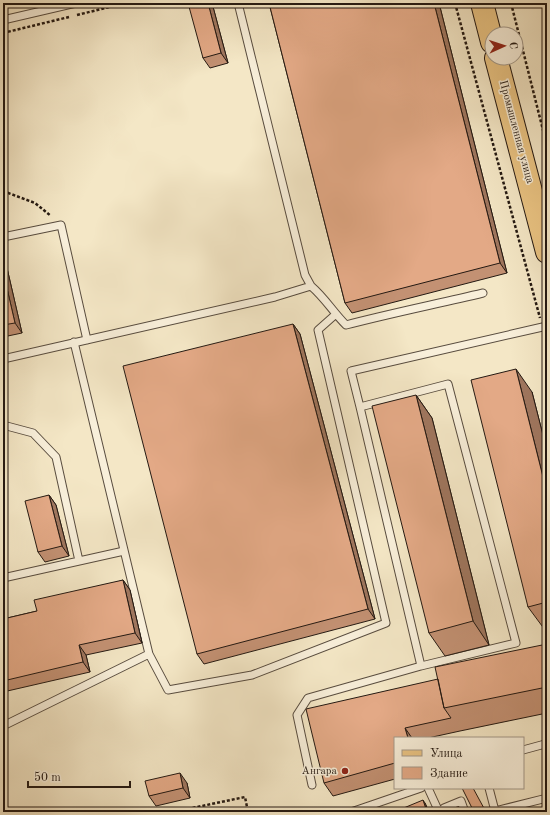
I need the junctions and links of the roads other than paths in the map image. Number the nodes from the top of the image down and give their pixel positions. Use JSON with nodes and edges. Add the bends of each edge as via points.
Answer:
{"nodes":[{"id":1,"x":76,"y":3,"type":"edge"},
{"id":2,"x":238,"y":3,"type":"edge"},
{"id":3,"x":482,"y":3,"type":"edge"},
{"id":4,"x":3,"y":20,"type":"edge"},
{"id":5,"x":488,"y":26,"type":"edge"},
{"id":6,"x":498,"y":66,"type":"edge"},
{"id":7,"x":3,"y":237,"type":"edge"},
{"id":8,"x":547,"y":252,"type":"edge"},
{"id":9,"x":311,"y":286,"type":"junction"},
{"id":10,"x":483,"y":293,"type":"dead end"},
{"id":11,"x":336,"y":314,"type":"junction"},
{"id":12,"x":544,"y":326,"type":"edge"},
{"id":13,"x":87,"y":340,"type":"junction"},
{"id":14,"x":74,"y":342,"type":"junction"},
{"id":15,"x":3,"y":359,"type":"edge"},
{"id":16,"x":360,"y":407,"type":"junction"},
{"id":17,"x":3,"y":425,"type":"edge"},
{"id":18,"x":124,"y":551,"type":"junction"},
{"id":19,"x":79,"y":561,"type":"junction"},
{"id":20,"x":3,"y":578,"type":"edge"},
{"id":21,"x":149,"y":654,"type":"junction"},
{"id":22,"x":421,"y":666,"type":"junction"},
{"id":23,"x":3,"y":726,"type":"edge"},
{"id":24,"x":547,"y":748,"type":"edge"},
{"id":25,"x":524,"y":750,"type":"edge"},
{"id":26,"x":312,"y":785,"type":"dead end"},
{"id":27,"x":418,"y":789,"type":"edge"},
{"id":28,"x":428,"y":789,"type":"edge"},
{"id":29,"x":489,"y":789,"type":"edge"},
{"id":30,"x":547,"y":798,"type":"edge"},
{"id":31,"x":351,"y":812,"type":"edge"},
{"id":32,"x":439,"y":812,"type":"edge"},
{"id":33,"x":465,"y":812,"type":"edge"}],
"edges":[{"from":1,"to":4,"type":"lane"},
{"from":2,"to":9,"type":"lane","via":[[305,275]]},
{"from":3,"to":5,"type":"main road"},
{"from":6,"to":8,"type":"main road","name":"Промышленная улица"},
{"from":7,"to":13,"type":"lane","via":[[60,225]]},
{"from":9,"to":11,"type":"lane","via":[[324,296]]},
{"from":9,"to":13,"type":"lane","via":[[275,297]]},
{"from":10,"to":11,"type":"lane","via":[[346,325]]},
{"from":11,"to":21,"type":"lane","via":[[318,330],[386,623],[252,675],[168,690]]},
{"from":12,"to":16,"type":"lane","via":[[351,371]]},
{"from":13,"to":14,"type":"lane"},
{"from":14,"to":15,"type":"lane"},
{"from":14,"to":18,"type":"lane"},
{"from":16,"to":22,"type":"lane"},
{"from":16,"to":22,"type":"lane","via":[[448,384],[516,643]]},
{"from":17,"to":19,"type":"lane","via":[[33,433],[56,457]]},
{"from":18,"to":19,"type":"lane"},
{"from":18,"to":21,"type":"lane"},
{"from":19,"to":20,"type":"lane"},
{"from":21,"to":23,"type":"lane"},
{"from":22,"to":26,"type":"lane","via":[[308,698],[297,715]]},
{"from":24,"to":25,"type":"lane","via":[[545,744]]},
{"from":27,"to":31,"type":"lane"},
{"from":28,"to":32,"type":"lane"},
{"from":29,"to":30,"type":"lane","via":[[495,811]]},
{"from":32,"to":33,"type":"lane","via":[[461,801]]}]}
